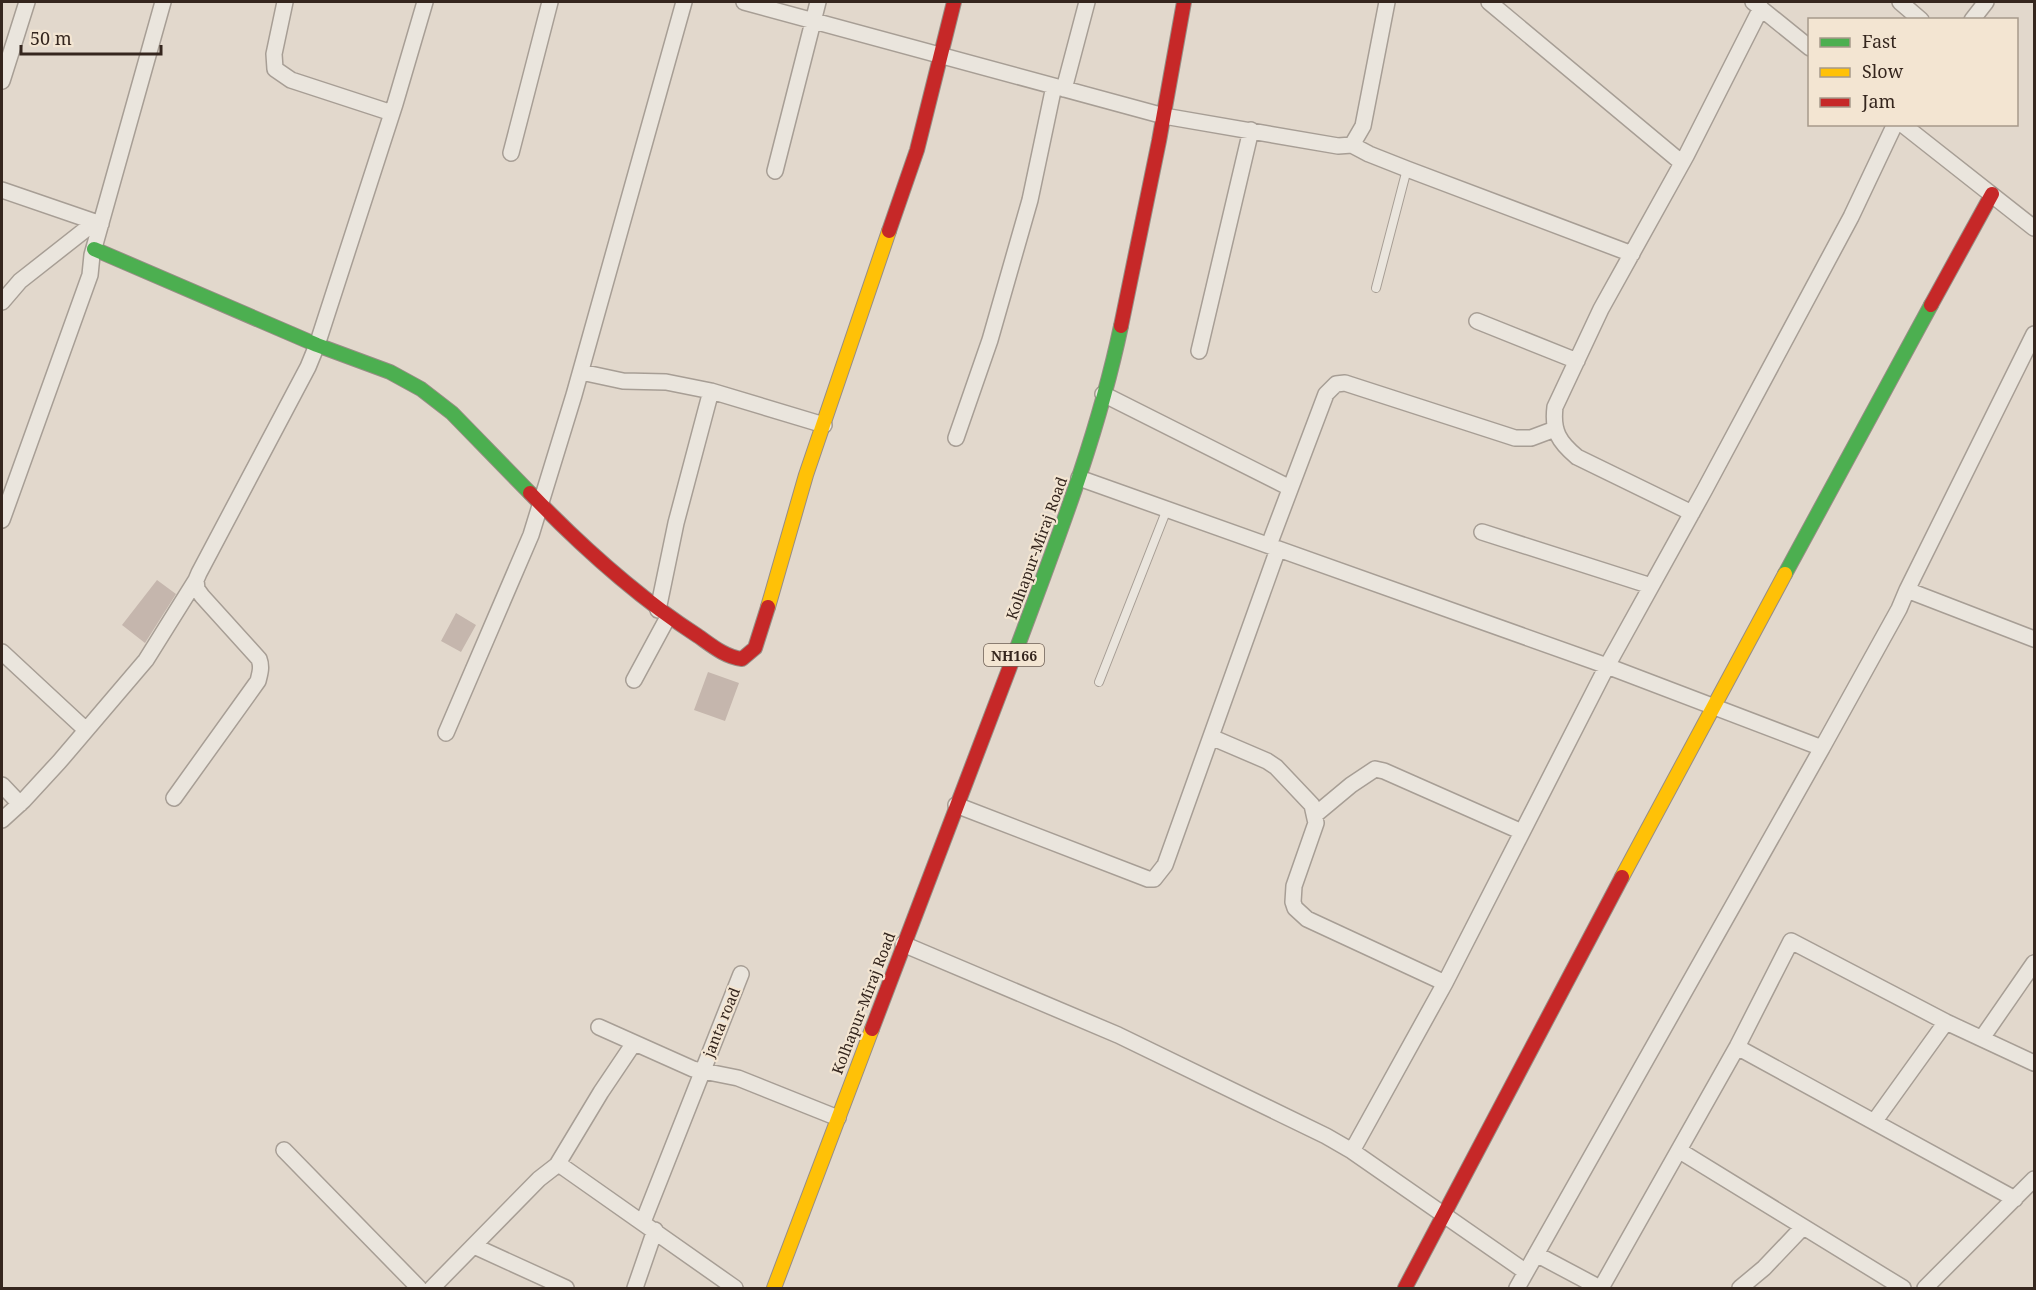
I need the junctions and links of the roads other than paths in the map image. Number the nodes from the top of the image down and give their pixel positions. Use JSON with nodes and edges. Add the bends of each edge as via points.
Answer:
{"nodes":[{"id":1,"x":27,"y":2,"type":"edge"},
{"id":2,"x":163,"y":2,"type":"edge"},
{"id":3,"x":285,"y":2,"type":"edge"},
{"id":4,"x":425,"y":2,"type":"edge"},
{"id":5,"x":550,"y":2,"type":"edge"},
{"id":6,"x":684,"y":2,"type":"edge"},
{"id":7,"x":744,"y":2,"type":"edge"},
{"id":8,"x":818,"y":2,"type":"edge"},
{"id":9,"x":954,"y":2,"type":"edge"},
{"id":10,"x":1087,"y":2,"type":"edge"},
{"id":11,"x":1184,"y":2,"type":"edge"},
{"id":12,"x":1387,"y":2,"type":"edge"},
{"id":13,"x":1489,"y":2,"type":"edge"},
{"id":14,"x":1900,"y":2,"type":"edge"},
{"id":15,"x":1986,"y":2,"type":"edge"},
{"id":16,"x":1757,"y":5,"type":"edge"},
{"id":17,"x":1919,"y":18,"type":"edge"},
{"id":18,"x":1974,"y":18,"type":"edge"},
{"id":19,"x":813,"y":20,"type":"junction"},
{"id":20,"x":1808,"y":47,"type":"edge"},
{"id":21,"x":940,"y":55,"type":"junction"},
{"id":22,"x":2,"y":81,"type":"edge"},
{"id":23,"x":1059,"y":87,"type":"junction"},
{"id":24,"x":392,"y":113,"type":"junction"},
{"id":25,"x":1164,"y":116,"type":"junction"},
{"id":26,"x":1894,"y":126,"type":"edge"},
{"id":27,"x":1905,"y":126,"type":"edge"},
{"id":28,"x":1251,"y":130,"type":"junction"},
{"id":29,"x":1352,"y":145,"type":"junction"},
{"id":30,"x":511,"y":153,"type":"dead end"},
{"id":31,"x":1682,"y":163,"type":"junction"},
{"id":32,"x":1407,"y":169,"type":"junction"},
{"id":33,"x":775,"y":171,"type":"dead end"},
{"id":34,"x":2,"y":190,"type":"edge"},
{"id":35,"x":1992,"y":194,"type":"junction"},
{"id":36,"x":98,"y":223,"type":"junction"},
{"id":37,"x":2034,"y":228,"type":"edge"},
{"id":38,"x":94,"y":249,"type":"junction"},
{"id":39,"x":1632,"y":254,"type":"junction"},
{"id":40,"x":1376,"y":288,"type":"dead end"},
{"id":41,"x":2,"y":302,"type":"edge"},
{"id":42,"x":1477,"y":321,"type":"dead end"},
{"id":43,"x":2034,"y":334,"type":"edge"},
{"id":44,"x":317,"y":345,"type":"junction"},
{"id":45,"x":1199,"y":351,"type":"dead end"},
{"id":46,"x":1577,"y":361,"type":"junction"},
{"id":47,"x":581,"y":372,"type":"junction"},
{"id":48,"x":711,"y":391,"type":"junction"},
{"id":49,"x":1103,"y":394,"type":"junction"},
{"id":50,"x":824,"y":425,"type":"junction"},
{"id":51,"x":1556,"y":429,"type":"junction"},
{"id":52,"x":956,"y":438,"type":"dead end"},
{"id":53,"x":1079,"y":478,"type":"junction"},
{"id":54,"x":1290,"y":488,"type":"junction"},
{"id":55,"x":541,"y":506,"type":"junction"},
{"id":56,"x":1167,"y":509,"type":"junction"},
{"id":57,"x":1692,"y":513,"type":"junction"},
{"id":58,"x":2,"y":520,"type":"edge"},
{"id":59,"x":1482,"y":532,"type":"dead end"},
{"id":60,"x":1273,"y":547,"type":"junction"},
{"id":61,"x":196,"y":580,"type":"junction"},
{"id":62,"x":1651,"y":586,"type":"junction"},
{"id":63,"x":1907,"y":590,"type":"junction"},
{"id":64,"x":663,"y":613,"type":"junction"},
{"id":65,"x":2034,"y":639,"type":"edge"},
{"id":66,"x":2,"y":652,"type":"edge"},
{"id":67,"x":1607,"y":666,"type":"junction"},
{"id":68,"x":634,"y":680,"type":"dead end"},
{"id":69,"x":1099,"y":682,"type":"dead end"},
{"id":70,"x":1713,"y":706,"type":"junction"},
{"id":71,"x":86,"y":730,"type":"junction"},
{"id":72,"x":446,"y":733,"type":"dead end"},
{"id":73,"x":1211,"y":737,"type":"junction"},
{"id":74,"x":1822,"y":748,"type":"junction"},
{"id":75,"x":2,"y":784,"type":"edge"},
{"id":76,"x":174,"y":798,"type":"dead end"},
{"id":77,"x":20,"y":804,"type":"junction"},
{"id":78,"x":956,"y":805,"type":"junction"},
{"id":79,"x":1315,"y":815,"type":"junction"},
{"id":80,"x":2,"y":820,"type":"edge"},
{"id":81,"x":1522,"y":832,"type":"junction"},
{"id":82,"x":903,"y":944,"type":"junction"},
{"id":83,"x":2034,"y":963,"type":"edge"},
{"id":84,"x":741,"y":974,"type":"dead end"},
{"id":85,"x":1445,"y":983,"type":"junction"},
{"id":86,"x":1946,"y":1022,"type":"junction"},
{"id":87,"x":599,"y":1027,"type":"dead end"},
{"id":88,"x":1982,"y":1038,"type":"junction"},
{"id":89,"x":634,"y":1043,"type":"junction"},
{"id":90,"x":1737,"y":1047,"type":"junction"},
{"id":91,"x":2034,"y":1063,"type":"edge"},
{"id":92,"x":702,"y":1071,"type":"junction"},
{"id":93,"x":838,"y":1118,"type":"junction"},
{"id":94,"x":1874,"y":1122,"type":"junction"},
{"id":95,"x":284,"y":1150,"type":"dead end"},
{"id":96,"x":1352,"y":1151,"type":"junction"},
{"id":97,"x":1680,"y":1151,"type":"junction"},
{"id":98,"x":557,"y":1165,"type":"junction"},
{"id":99,"x":2034,"y":1179,"type":"edge"},
{"id":100,"x":2015,"y":1199,"type":"junction"},
{"id":101,"x":1444,"y":1216,"type":"junction"},
{"id":102,"x":649,"y":1226,"type":"junction"},
{"id":103,"x":1803,"y":1227,"type":"junction"},
{"id":104,"x":474,"y":1246,"type":"junction"},
{"id":105,"x":1536,"y":1254,"type":"junction"},
{"id":106,"x":1526,"y":1272,"type":"junction"},
{"id":107,"x":419,"y":1288,"type":"edge"},
{"id":108,"x":432,"y":1288,"type":"edge"},
{"id":109,"x":566,"y":1288,"type":"edge"},
{"id":110,"x":635,"y":1288,"type":"edge"},
{"id":111,"x":735,"y":1288,"type":"edge"},
{"id":112,"x":774,"y":1288,"type":"edge"},
{"id":113,"x":1405,"y":1288,"type":"edge"},
{"id":114,"x":1516,"y":1288,"type":"edge"},
{"id":115,"x":1600,"y":1288,"type":"edge"},
{"id":116,"x":1740,"y":1288,"type":"edge"},
{"id":117,"x":1903,"y":1288,"type":"edge"},
{"id":118,"x":1924,"y":1288,"type":"edge"}],
"edges":[{"from":1,"to":22,"type":"street"},
{"from":2,"to":36,"type":"street"},
{"from":3,"to":24,"type":"street","via":[[274,54],[275,69],[291,80]]},
{"from":4,"to":24,"type":"street"},
{"from":5,"to":30,"type":"street"},
{"from":6,"to":47,"type":"street"},
{"from":7,"to":19,"type":"street"},
{"from":8,"to":19,"type":"street"},
{"from":9,"to":21,"type":"main road"},
{"from":10,"to":23,"type":"street"},
{"from":11,"to":25,"type":"main road","name":"Kolhapur-Miraj Road","number":"NH166"},
{"from":12,"to":29,"type":"street","via":[[1363,126]]},
{"from":13,"to":31,"type":"street"},
{"from":14,"to":17,"type":"street"},
{"from":15,"to":18,"type":"street"},
{"from":16,"to":20,"type":"street"},
{"from":16,"to":31,"type":"street"},
{"from":19,"to":21,"type":"street"},
{"from":19,"to":33,"type":"street"},
{"from":21,"to":23,"type":"street"},
{"from":21,"to":50,"type":"main road","via":[[917,150]]},
{"from":23,"to":25,"type":"street"},
{"from":23,"to":52,"type":"street","via":[[990,340]]},
{"from":24,"to":44,"type":"street"},
{"from":25,"to":28,"type":"street"},
{"from":25,"to":49,"type":"main road","name":"Kolhapur-Miraj Road","number":"NH166","via":[[1114,358]]},
{"from":26,"to":57,"type":"street","via":[[1851,218]]},
{"from":27,"to":35,"type":"street"},
{"from":28,"to":29,"type":"street","via":[[1338,146]]},
{"from":28,"to":45,"type":"street"},
{"from":29,"to":32,"type":"street"},
{"from":31,"to":39,"type":"street"},
{"from":32,"to":39,"type":"street"},
{"from":32,"to":40,"type":"lane"},
{"from":34,"to":36,"type":"street"},
{"from":35,"to":37,"type":"street"},
{"from":35,"to":70,"type":"main road"},
{"from":36,"to":38,"type":"street"},
{"from":36,"to":41,"type":"street","via":[[34,268]]},
{"from":38,"to":44,"type":"main road"},
{"from":38,"to":58,"type":"street","via":[[90,275]]},
{"from":39,"to":46,"type":"street"},
{"from":42,"to":46,"type":"street"},
{"from":43,"to":63,"type":"street"},
{"from":44,"to":55,"type":"main road","via":[[390,372],[421,389],[452,413]]},
{"from":44,"to":61,"type":"street"},
{"from":46,"to":51,"type":"street","via":[[1555,407]]},
{"from":47,"to":48,"type":"street"},
{"from":47,"to":55,"type":"street"},
{"from":48,"to":50,"type":"street"},
{"from":48,"to":64,"type":"street","via":[[676,524]]},
{"from":49,"to":53,"type":"main road","name":"Kolhapur-Miraj Road","number":"NH166"},
{"from":49,"to":54,"type":"street"},
{"from":50,"to":64,"type":"main road","via":[[755,648],[742,659],[735,658]]},
{"from":51,"to":54,"type":"street","via":[[1531,438],[1515,438],[1345,383],[1336,384],[1326,394]]},
{"from":51,"to":57,"type":"street","via":[[1566,448],[1577,457]]},
{"from":53,"to":56,"type":"street"},
{"from":53,"to":78,"type":"main road","name":"Kolhapur-Miraj Road","number":"NH166"},
{"from":54,"to":60,"type":"street"},
{"from":55,"to":64,"type":"main road"},
{"from":55,"to":72,"type":"street"},
{"from":56,"to":60,"type":"street"},
{"from":56,"to":69,"type":"lane"},
{"from":57,"to":62,"type":"street"},
{"from":59,"to":62,"type":"street"},
{"from":60,"to":67,"type":"street"},
{"from":60,"to":73,"type":"street"},
{"from":61,"to":71,"type":"street","via":[[146,660]]},
{"from":61,"to":76,"type":"street","via":[[202,596],[261,665],[258,681]]},
{"from":62,"to":67,"type":"street"},
{"from":63,"to":65,"type":"street"},
{"from":63,"to":74,"type":"street"},
{"from":64,"to":68,"type":"street"},
{"from":66,"to":71,"type":"street"},
{"from":67,"to":70,"type":"street"},
{"from":67,"to":81,"type":"street"},
{"from":70,"to":74,"type":"street"},
{"from":70,"to":101,"type":"main road"},
{"from":71,"to":77,"type":"street"},
{"from":73,"to":78,"type":"street","via":[[1165,865],[1154,879]]},
{"from":73,"to":79,"type":"street","via":[[1276,767],[1312,805]]},
{"from":74,"to":105,"type":"street"},
{"from":75,"to":77,"type":"street"},
{"from":77,"to":80,"type":"street"},
{"from":78,"to":82,"type":"main road","name":"Kolhapur-Miraj Road","number":"NH166"},
{"from":79,"to":81,"type":"street","via":[[1375,769]]},
{"from":79,"to":85,"type":"street","via":[[1314,833],[1294,886],[1295,908],[1307,920]]},
{"from":81,"to":85,"type":"street"},
{"from":82,"to":93,"type":"main road","name":"Kolhapur-Miraj Road","number":"NH166"},
{"from":82,"to":96,"type":"street","via":[[1118,1035]]},
{"from":83,"to":88,"type":"street"},
{"from":84,"to":92,"type":"street","name":"janta road"},
{"from":85,"to":96,"type":"street"},
{"from":86,"to":88,"type":"street"},
{"from":86,"to":90,"type":"street","via":[[1791,941]]},
{"from":86,"to":94,"type":"street"},
{"from":87,"to":89,"type":"street"},
{"from":88,"to":91,"type":"street"},
{"from":89,"to":92,"type":"street"},
{"from":89,"to":98,"type":"street"},
{"from":90,"to":94,"type":"street"},
{"from":90,"to":97,"type":"street"},
{"from":92,"to":93,"type":"street","via":[[738,1078]]},
{"from":92,"to":102,"type":"street","name":"janta road"},
{"from":93,"to":112,"type":"main road","name":"Kolhapur-Miraj Road","number":"NH166"},
{"from":94,"to":100,"type":"street"},
{"from":95,"to":107,"type":"street"},
{"from":96,"to":101,"type":"street"},
{"from":97,"to":103,"type":"street"},
{"from":97,"to":115,"type":"street"},
{"from":98,"to":102,"type":"street"},
{"from":98,"to":104,"type":"street"},
{"from":99,"to":100,"type":"street"},
{"from":100,"to":118,"type":"street"},
{"from":101,"to":106,"type":"street"},
{"from":101,"to":113,"type":"main road"},
{"from":102,"to":110,"type":"street","name":"janta road"},
{"from":102,"to":111,"type":"street"},
{"from":103,"to":116,"type":"street"},
{"from":103,"to":117,"type":"street"},
{"from":104,"to":108,"type":"street"},
{"from":104,"to":109,"type":"street"},
{"from":105,"to":106,"type":"street"},
{"from":105,"to":115,"type":"street"},
{"from":106,"to":114,"type":"street"}]}
